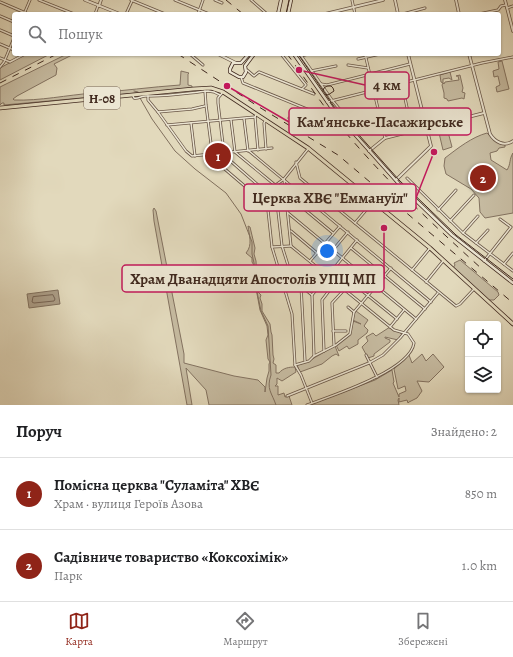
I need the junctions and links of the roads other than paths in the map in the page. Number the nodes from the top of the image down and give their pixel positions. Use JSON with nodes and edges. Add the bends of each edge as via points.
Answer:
{"nodes":[{"id":1,"x":30,"y":0,"type":"edge"},
{"id":2,"x":39,"y":0,"type":"edge"},
{"id":3,"x":85,"y":0,"type":"edge"},
{"id":4,"x":101,"y":0,"type":"edge"},
{"id":5,"x":132,"y":0,"type":"edge"},
{"id":6,"x":175,"y":0,"type":"edge"},
{"id":7,"x":203,"y":0,"type":"edge"},
{"id":8,"x":215,"y":0,"type":"edge"},
{"id":9,"x":251,"y":0,"type":"edge"},
{"id":10,"x":281,"y":0,"type":"edge"},
{"id":11,"x":291,"y":0,"type":"edge"},
{"id":12,"x":352,"y":0,"type":"edge"},
{"id":13,"x":383,"y":0,"type":"edge"},
{"id":14,"x":395,"y":0,"type":"edge"},
{"id":15,"x":456,"y":0,"type":"edge"},
{"id":16,"x":505,"y":0,"type":"edge"},
{"id":17,"x":0,"y":2,"type":"edge"},
{"id":18,"x":222,"y":3,"type":"dead end"},
{"id":19,"x":99,"y":6,"type":"junction"},
{"id":20,"x":507,"y":6,"type":"junction"},
{"id":21,"x":513,"y":6,"type":"edge"},
{"id":22,"x":354,"y":7,"type":"junction"},
{"id":23,"x":425,"y":8,"type":"dead end"},
{"id":24,"x":200,"y":10,"type":"junction"},
{"id":25,"x":22,"y":12,"type":"edge"},
{"id":26,"x":24,"y":12,"type":"edge"},
{"id":27,"x":69,"y":12,"type":"edge"},
{"id":28,"x":96,"y":12,"type":"edge"},
{"id":29,"x":115,"y":12,"type":"edge"},
{"id":30,"x":127,"y":12,"type":"edge"},
{"id":31,"x":160,"y":12,"type":"edge"},
{"id":32,"x":204,"y":12,"type":"edge"},
{"id":33,"x":265,"y":12,"type":"edge"},
{"id":34,"x":278,"y":12,"type":"edge"},
{"id":35,"x":288,"y":12,"type":"edge"},
{"id":36,"x":333,"y":12,"type":"edge"},
{"id":37,"x":355,"y":12,"type":"edge"},
{"id":38,"x":398,"y":12,"type":"edge"},
{"id":39,"x":410,"y":12,"type":"edge"},
{"id":40,"x":459,"y":12,"type":"edge"},
{"id":41,"x":488,"y":12,"type":"edge"},
{"id":42,"x":0,"y":16,"type":"edge"},
{"id":43,"x":12,"y":21,"type":"edge"},
{"id":44,"x":512,"y":24,"type":"edge"},
{"id":45,"x":0,"y":30,"type":"edge"},
{"id":46,"x":513,"y":31,"type":"edge"},
{"id":47,"x":12,"y":36,"type":"edge"},
{"id":48,"x":12,"y":42,"type":"edge"},
{"id":49,"x":0,"y":44,"type":"edge"},
{"id":50,"x":10,"y":48,"type":"junction"},
{"id":51,"x":21,"y":56,"type":"edge"},
{"id":52,"x":192,"y":56,"type":"edge"},
{"id":53,"x":222,"y":56,"type":"edge"},
{"id":54,"x":247,"y":56,"type":"edge"},
{"id":55,"x":252,"y":56,"type":"edge"},
{"id":56,"x":283,"y":56,"type":"edge"},
{"id":57,"x":295,"y":56,"type":"edge"},
{"id":58,"x":301,"y":56,"type":"edge"},
{"id":59,"x":373,"y":56,"type":"edge"},
{"id":60,"x":408,"y":56,"type":"edge"},
{"id":61,"x":470,"y":56,"type":"edge"},
{"id":62,"x":513,"y":57,"type":"edge"},
{"id":63,"x":0,"y":58,"type":"edge"},
{"id":64,"x":366,"y":58,"type":"junction"},
{"id":65,"x":5,"y":60,"type":"junction"},
{"id":66,"x":358,"y":60,"type":"dead end"},
{"id":67,"x":236,"y":63,"type":"junction"},
{"id":68,"x":410,"y":64,"type":"junction"},
{"id":69,"x":203,"y":65,"type":"dead end"},
{"id":70,"x":348,"y":65,"type":"dead end"},
{"id":71,"x":1,"y":66,"type":"edge"},
{"id":72,"x":243,"y":66,"type":"junction"},
{"id":73,"x":336,"y":66,"type":"dead end"},
{"id":74,"x":472,"y":66,"type":"junction"},
{"id":75,"x":368,"y":68,"type":"junction"},
{"id":76,"x":246,"y":69,"type":"junction"},
{"id":77,"x":311,"y":71,"type":"junction"},
{"id":78,"x":370,"y":74,"type":"junction"},
{"id":79,"x":241,"y":77,"type":"junction"},
{"id":80,"x":415,"y":81,"type":"junction"},
{"id":81,"x":321,"y":84,"type":"junction"},
{"id":82,"x":402,"y":84,"type":"junction"},
{"id":83,"x":302,"y":89,"type":"junction"},
{"id":84,"x":205,"y":90,"type":"junction"},
{"id":85,"x":374,"y":90,"type":"junction"},
{"id":86,"x":223,"y":92,"type":"junction"},
{"id":87,"x":314,"y":94,"type":"dead end"},
{"id":88,"x":133,"y":95,"type":"junction"},
{"id":89,"x":220,"y":95,"type":"junction"},
{"id":90,"x":148,"y":96,"type":"junction"},
{"id":91,"x":332,"y":100,"type":"junction"},
{"id":92,"x":327,"y":102,"type":"junction"},
{"id":93,"x":205,"y":107,"type":"junction"},
{"id":94,"x":0,"y":108,"type":"edge"},
{"id":95,"x":378,"y":109,"type":"junction"},
{"id":96,"x":322,"y":110,"type":"dead end"},
{"id":97,"x":158,"y":112,"type":"junction"},
{"id":98,"x":352,"y":113,"type":"dead end"},
{"id":99,"x":484,"y":114,"type":"junction"},
{"id":100,"x":255,"y":115,"type":"junction"},
{"id":101,"x":320,"y":115,"type":"junction"},
{"id":102,"x":324,"y":116,"type":"dead end"},
{"id":103,"x":409,"y":117,"type":"dead end"},
{"id":104,"x":289,"y":118,"type":"dead end"},
{"id":105,"x":244,"y":119,"type":"junction"},
{"id":106,"x":231,"y":120,"type":"junction"},
{"id":107,"x":266,"y":120,"type":"junction"},
{"id":108,"x":220,"y":121,"type":"junction"},
{"id":109,"x":380,"y":121,"type":"junction"},
{"id":110,"x":208,"y":122,"type":"junction"},
{"id":111,"x":191,"y":123,"type":"junction"},
{"id":112,"x":167,"y":126,"type":"junction"},
{"id":113,"x":427,"y":128,"type":"junction"},
{"id":114,"x":385,"y":138,"type":"junction"},
{"id":115,"x":513,"y":141,"type":"edge"},
{"id":116,"x":272,"y":148,"type":"dead end"},
{"id":117,"x":308,"y":148,"type":"junction"},
{"id":118,"x":266,"y":149,"type":"junction"},
{"id":119,"x":258,"y":150,"type":"junction"},
{"id":120,"x":248,"y":151,"type":"junction"},
{"id":121,"x":369,"y":151,"type":"junction"},
{"id":122,"x":235,"y":152,"type":"junction"},
{"id":123,"x":224,"y":153,"type":"junction"},
{"id":124,"x":212,"y":154,"type":"junction"},
{"id":125,"x":195,"y":156,"type":"junction"},
{"id":126,"x":296,"y":162,"type":"junction"},
{"id":127,"x":407,"y":178,"type":"dead end"},
{"id":128,"x":284,"y":179,"type":"junction"},
{"id":129,"x":396,"y":180,"type":"junction"},
{"id":130,"x":275,"y":186,"type":"junction"},
{"id":131,"x":262,"y":187,"type":"junction"},
{"id":132,"x":456,"y":190,"type":"dead end"},
{"id":133,"x":266,"y":192,"type":"junction"},
{"id":134,"x":286,"y":194,"type":"junction"},
{"id":135,"x":474,"y":195,"type":"dead end"},
{"id":136,"x":374,"y":202,"type":"junction"},
{"id":137,"x":438,"y":210,"type":"junction"},
{"id":138,"x":288,"y":212,"type":"junction"},
{"id":139,"x":478,"y":216,"type":"dead end"},
{"id":140,"x":500,"y":219,"type":"dead end"},
{"id":141,"x":450,"y":221,"type":"junction"},
{"id":142,"x":355,"y":223,"type":"junction"},
{"id":143,"x":513,"y":225,"type":"edge"},
{"id":144,"x":340,"y":226,"type":"junction"},
{"id":145,"x":511,"y":227,"type":"junction"},
{"id":146,"x":488,"y":230,"type":"dead end"},
{"id":147,"x":290,"y":231,"type":"junction"},
{"id":148,"x":348,"y":232,"type":"junction"},
{"id":149,"x":463,"y":233,"type":"junction"},
{"id":150,"x":333,"y":234,"type":"junction"},
{"id":151,"x":357,"y":240,"type":"junction"},
{"id":152,"x":325,"y":243,"type":"junction"},
{"id":153,"x":476,"y":243,"type":"junction"},
{"id":154,"x":282,"y":246,"type":"junction"},
{"id":155,"x":292,"y":246,"type":"junction"},
{"id":156,"x":272,"y":247,"type":"junction"},
{"id":157,"x":351,"y":248,"type":"junction"},
{"id":158,"x":430,"y":248,"type":"junction"},
{"id":159,"x":333,"y":250,"type":"junction"},
{"id":160,"x":317,"y":253,"type":"junction"},
{"id":161,"x":513,"y":253,"type":"edge"},
{"id":162,"x":490,"y":254,"type":"junction"},
{"id":163,"x":342,"y":258,"type":"junction"},
{"id":164,"x":310,"y":261,"type":"junction"},
{"id":165,"x":444,"y":261,"type":"junction"},
{"id":166,"x":484,"y":261,"type":"junction"},
{"id":167,"x":504,"y":264,"type":"junction"},
{"id":168,"x":334,"y":268,"type":"junction"},
{"id":169,"x":391,"y":268,"type":"junction"},
{"id":170,"x":412,"y":270,"type":"junction"},
{"id":171,"x":513,"y":271,"type":"edge"},
{"id":172,"x":328,"y":275,"type":"junction"},
{"id":173,"x":384,"y":275,"type":"junction"},
{"id":174,"x":294,"y":280,"type":"junction"},
{"id":175,"x":336,"y":282,"type":"junction"},
{"id":176,"x":426,"y":282,"type":"junction"},
{"id":177,"x":513,"y":283,"type":"edge"},
{"id":178,"x":301,"y":286,"type":"junction"},
{"id":179,"x":376,"y":286,"type":"junction"},
{"id":180,"x":344,"y":289,"type":"junction"},
{"id":181,"x":474,"y":289,"type":"junction"},
{"id":182,"x":285,"y":291,"type":"junction"},
{"id":183,"x":439,"y":293,"type":"junction"},
{"id":184,"x":312,"y":295,"type":"junction"},
{"id":185,"x":368,"y":295,"type":"junction"},
{"id":186,"x":431,"y":302,"type":"junction"},
{"id":187,"x":361,"y":303,"type":"junction"},
{"id":188,"x":348,"y":307,"type":"dead end"},
{"id":189,"x":425,"y":309,"type":"junction"},
{"id":190,"x":405,"y":310,"type":"junction"},
{"id":191,"x":354,"y":312,"type":"junction"},
{"id":192,"x":396,"y":319,"type":"junction"},
{"id":193,"x":416,"y":319,"type":"junction"},
{"id":194,"x":512,"y":323,"type":"edge"},
{"id":195,"x":390,"y":327,"type":"junction"},
{"id":196,"x":333,"y":331,"type":"junction"},
{"id":197,"x":346,"y":331,"type":"dead end"},
{"id":198,"x":404,"y":333,"type":"junction"},
{"id":199,"x":334,"y":345,"type":"junction"},
{"id":200,"x":324,"y":351,"type":"junction"},
{"id":201,"x":366,"y":355,"type":"dead end"},
{"id":202,"x":314,"y":356,"type":"junction"},
{"id":203,"x":305,"y":361,"type":"junction"},
{"id":204,"x":370,"y":363,"type":"junction"},
{"id":205,"x":295,"y":365,"type":"junction"},
{"id":206,"x":377,"y":377,"type":"junction"},
{"id":207,"x":306,"y":388,"type":"junction"},
{"id":208,"x":287,"y":396,"type":"dead end"},
{"id":209,"x":312,"y":403,"type":"junction"},
{"id":210,"x":307,"y":405,"type":"edge"}],
"edges":[{"from":1,"to":26,"type":"street"},
{"from":2,"to":27,"type":"street"},
{"from":3,"to":19,"type":"street"},
{"from":4,"to":19,"type":"street"},
{"from":5,"to":30,"type":"street"},
{"from":5,"to":31,"type":"street"},
{"from":6,"to":24,"type":"street"},
{"from":7,"to":24,"type":"street"},
{"from":8,"to":18,"type":"street"},
{"from":9,"to":33,"type":"street"},
{"from":10,"to":34,"type":"main road"},
{"from":11,"to":35,"type":"main road"},
{"from":12,"to":22,"type":"street"},
{"from":13,"to":22,"type":"street"},
{"from":14,"to":38,"type":"street"},
{"from":15,"to":40,"type":"street"},
{"from":16,"to":20,"type":"street"},
{"from":17,"to":25,"type":"street"},
{"from":19,"to":28,"type":"street"},
{"from":19,"to":29,"type":"street"},
{"from":20,"to":21,"type":"street"},
{"from":20,"to":41,"type":"street"},
{"from":20,"to":44,"type":"street"},
{"from":22,"to":36,"type":"street"},
{"from":22,"to":37,"type":"street"},
{"from":23,"to":39,"type":"street"},
{"from":24,"to":32,"type":"street"},
{"from":42,"to":43,"type":"street"},
{"from":44,"to":46,"type":"street"},
{"from":45,"to":47,"type":"street"},
{"from":48,"to":50,"type":"street"},
{"from":49,"to":50,"type":"street"},
{"from":50,"to":65,"type":"street"},
{"from":51,"to":65,"type":"street","via":[[10,62]]},
{"from":52,"to":69,"type":"street"},
{"from":53,"to":67,"type":"street"},
{"from":54,"to":67,"type":"main road","via":[[242,62]]},
{"from":55,"to":72,"type":"main road"},
{"from":56,"to":83,"type":"street","via":[[306,85]]},
{"from":57,"to":92,"type":"main road"},
{"from":58,"to":77,"type":"street"},
{"from":59,"to":64,"type":"street"},
{"from":60,"to":68,"type":"street"},
{"from":61,"to":74,"type":"street"},
{"from":62,"to":74,"type":"street"},
{"from":63,"to":65,"type":"street"},
{"from":64,"to":66,"type":"street"},
{"from":64,"to":75,"type":"street"},
{"from":65,"to":71,"type":"street"},
{"from":67,"to":72,"type":"main road"},
{"from":67,"to":79,"type":"main road","via":[[230,70]]},
{"from":68,"to":78,"type":"street"},
{"from":68,"to":80,"type":"street"},
{"from":70,"to":75,"type":"street"},
{"from":72,"to":76,"type":"main road"},
{"from":73,"to":77,"type":"street"},
{"from":74,"to":80,"type":"street"},
{"from":74,"to":99,"type":"street"},
{"from":75,"to":78,"type":"street"},
{"from":76,"to":79,"type":"main road","via":[[246,74]]},
{"from":76,"to":83,"type":"street","via":[[254,76],[259,72]]},
{"from":77,"to":81,"type":"street"},
{"from":78,"to":81,"type":"street","via":[[328,85]]},
{"from":78,"to":85,"type":"street"},
{"from":79,"to":101,"type":"street","via":[[243,83]]},
{"from":80,"to":82,"type":"street"},
{"from":80,"to":113,"type":"street"},
{"from":81,"to":91,"type":"street"},
{"from":82,"to":85,"type":"street"},
{"from":82,"to":103,"type":"street"},
{"from":83,"to":87,"type":"street"},
{"from":84,"to":86,"type":"main road","number":"Н-08","via":[[214,88]]},
{"from":84,"to":88,"type":"main road","number":"Н-08"},
{"from":84,"to":89,"type":"street"},
{"from":84,"to":90,"type":"street"},
{"from":84,"to":93,"type":"street"},
{"from":85,"to":91,"type":"street"},
{"from":85,"to":95,"type":"street"},
{"from":86,"to":89,"type":"street"},
{"from":86,"to":100,"type":"main road","number":"Н-08"},
{"from":88,"to":90,"type":"street","via":[[136,99]]},
{"from":88,"to":94,"type":"main road","number":"Н-08"},
{"from":89,"to":108,"type":"street"},
{"from":90,"to":97,"type":"street","via":[[148,100]]},
{"from":91,"to":92,"type":"street"},
{"from":91,"to":109,"type":"street","via":[[356,129]]},
{"from":92,"to":121,"type":"main road"},
{"from":93,"to":97,"type":"street"},
{"from":93,"to":110,"type":"street"},
{"from":95,"to":98,"type":"street"},
{"from":95,"to":109,"type":"street"},
{"from":96,"to":101,"type":"street"},
{"from":97,"to":112,"type":"street"},
{"from":99,"to":113,"type":"street"},
{"from":99,"to":115,"type":"street","via":[[493,139],[502,144]]},
{"from":100,"to":105,"type":"street"},
{"from":100,"to":107,"type":"main road","number":"Н-08"},
{"from":100,"to":119,"type":"street"},
{"from":101,"to":102,"type":"street"},
{"from":101,"to":104,"type":"street","via":[[310,131]]},
{"from":105,"to":106,"type":"street"},
{"from":105,"to":120,"type":"street"},
{"from":106,"to":108,"type":"street"},
{"from":106,"to":122,"type":"street"},
{"from":107,"to":117,"type":"main road","number":"Н-08"},
{"from":107,"to":118,"type":"street"},
{"from":108,"to":110,"type":"street"},
{"from":108,"to":123,"type":"street"},
{"from":109,"to":114,"type":"street"},
{"from":110,"to":111,"type":"street"},
{"from":110,"to":124,"type":"street"},
{"from":111,"to":112,"type":"street"},
{"from":111,"to":125,"type":"street"},
{"from":112,"to":125,"type":"street","via":[[186,151]]},
{"from":113,"to":114,"type":"street"},
{"from":113,"to":129,"type":"street","via":[[431,146]]},
{"from":114,"to":121,"type":"street"},
{"from":116,"to":118,"type":"street"},
{"from":117,"to":126,"type":"street"},
{"from":117,"to":136,"type":"main road","number":"Н-08"},
{"from":118,"to":119,"type":"street"},
{"from":119,"to":120,"type":"street"},
{"from":120,"to":122,"type":"street"},
{"from":120,"to":128,"type":"street"},
{"from":121,"to":129,"type":"main road"},
{"from":122,"to":123,"type":"street"},
{"from":122,"to":130,"type":"street"},
{"from":123,"to":124,"type":"street"},
{"from":123,"to":131,"type":"street"},
{"from":124,"to":125,"type":"street"},
{"from":124,"to":131,"type":"street","via":[[214,160],[247,188]]},
{"from":126,"to":128,"type":"street"},
{"from":126,"to":142,"type":"street","via":[[300,178]]},
{"from":127,"to":137,"type":"street"},
{"from":128,"to":130,"type":"street"},
{"from":128,"to":134,"type":"street"},
{"from":128,"to":144,"type":"street"},
{"from":129,"to":166,"type":"main road","via":[[452,235]]},
{"from":130,"to":133,"type":"street"},
{"from":130,"to":154,"type":"street"},
{"from":131,"to":133,"type":"street"},
{"from":132,"to":137,"type":"street"},
{"from":133,"to":156,"type":"street"},
{"from":134,"to":138,"type":"street"},
{"from":134,"to":150,"type":"street"},
{"from":135,"to":141,"type":"street"},
{"from":136,"to":142,"type":"street"},
{"from":136,"to":158,"type":"main road","number":"Н-08"},
{"from":137,"to":141,"type":"street"},
{"from":138,"to":147,"type":"street"},
{"from":138,"to":152,"type":"street"},
{"from":139,"to":149,"type":"street"},
{"from":140,"to":145,"type":"street"},
{"from":141,"to":149,"type":"street"},
{"from":142,"to":170,"type":"street"},
{"from":143,"to":145,"type":"street"},
{"from":144,"to":148,"type":"street"},
{"from":144,"to":150,"type":"street"},
{"from":145,"to":162,"type":"street"},
{"from":146,"to":153,"type":"street"},
{"from":147,"to":155,"type":"street"},
{"from":147,"to":160,"type":"street"},
{"from":148,"to":151,"type":"street"},
{"from":148,"to":159,"type":"street"},
{"from":149,"to":153,"type":"street"},
{"from":150,"to":152,"type":"street"},
{"from":151,"to":157,"type":"street"},
{"from":151,"to":169,"type":"street"},
{"from":152,"to":159,"type":"street"},
{"from":152,"to":160,"type":"street"},
{"from":153,"to":162,"type":"street"},
{"from":154,"to":155,"type":"street"},
{"from":154,"to":156,"type":"street"},
{"from":154,"to":174,"type":"street"},
{"from":155,"to":164,"type":"street"},
{"from":156,"to":182,"type":"street"},
{"from":157,"to":163,"type":"street"},
{"from":157,"to":173,"type":"street"},
{"from":158,"to":165,"type":"main road","number":"Н-08"},
{"from":158,"to":170,"type":"street"},
{"from":159,"to":163,"type":"street"},
{"from":160,"to":164,"type":"street"},
{"from":161,"to":167,"type":"street"},
{"from":162,"to":166,"type":"street"},
{"from":162,"to":167,"type":"street"},
{"from":163,"to":168,"type":"street"},
{"from":163,"to":179,"type":"street"},
{"from":164,"to":172,"type":"street"},
{"from":165,"to":176,"type":"street"},
{"from":165,"to":181,"type":"main road","number":"Н-08"},
{"from":166,"to":177,"type":"main road"},
{"from":167,"to":171,"type":"street"},
{"from":168,"to":172,"type":"street"},
{"from":168,"to":185,"type":"street"},
{"from":169,"to":173,"type":"street"},
{"from":169,"to":186,"type":"street"},
{"from":170,"to":176,"type":"street"},
{"from":172,"to":175,"type":"street"},
{"from":172,"to":184,"type":"street"},
{"from":173,"to":179,"type":"street"},
{"from":173,"to":189,"type":"street"},
{"from":174,"to":178,"type":"street"},
{"from":174,"to":182,"type":"street"},
{"from":175,"to":180,"type":"street"},
{"from":175,"to":200,"type":"street","via":[[322,300]]},
{"from":176,"to":183,"type":"street"},
{"from":178,"to":184,"type":"street"},
{"from":178,"to":203,"type":"street"},
{"from":179,"to":185,"type":"street"},
{"from":179,"to":190,"type":"street"},
{"from":180,"to":187,"type":"street"},
{"from":180,"to":196,"type":"street","via":[[332,304]]},
{"from":181,"to":183,"type":"street","via":[[457,306]]},
{"from":181,"to":194,"type":"main road","number":"Н-08"},
{"from":182,"to":205,"type":"street","via":[[292,314]]},
{"from":183,"to":186,"type":"street"},
{"from":184,"to":202,"type":"street"},
{"from":185,"to":187,"type":"street"},
{"from":185,"to":192,"type":"street"},
{"from":186,"to":189,"type":"street"},
{"from":187,"to":191,"type":"street"},
{"from":187,"to":195,"type":"street"},
{"from":188,"to":191,"type":"street"},
{"from":189,"to":193,"type":"street"},
{"from":190,"to":192,"type":"street"},
{"from":190,"to":193,"type":"street"},
{"from":191,"to":199,"type":"street","via":[[350,334]]},
{"from":192,"to":195,"type":"street"},
{"from":193,"to":198,"type":"street"},
{"from":195,"to":198,"type":"street"},
{"from":196,"to":197,"type":"street"},
{"from":196,"to":199,"type":"street"},
{"from":198,"to":204,"type":"street","via":[[389,350]]},
{"from":198,"to":206,"type":"street","via":[[414,342],[411,350],[393,368]]},
{"from":199,"to":200,"type":"street"},
{"from":200,"to":202,"type":"street"},
{"from":201,"to":204,"type":"street"},
{"from":202,"to":203,"type":"street"},
{"from":203,"to":205,"type":"street"},
{"from":204,"to":206,"type":"street"},
{"from":204,"to":207,"type":"street"},
{"from":205,"to":207,"type":"street"},
{"from":206,"to":209,"type":"street"},
{"from":207,"to":208,"type":"street"},
{"from":207,"to":209,"type":"street"},
{"from":209,"to":210,"type":"street"}]}
